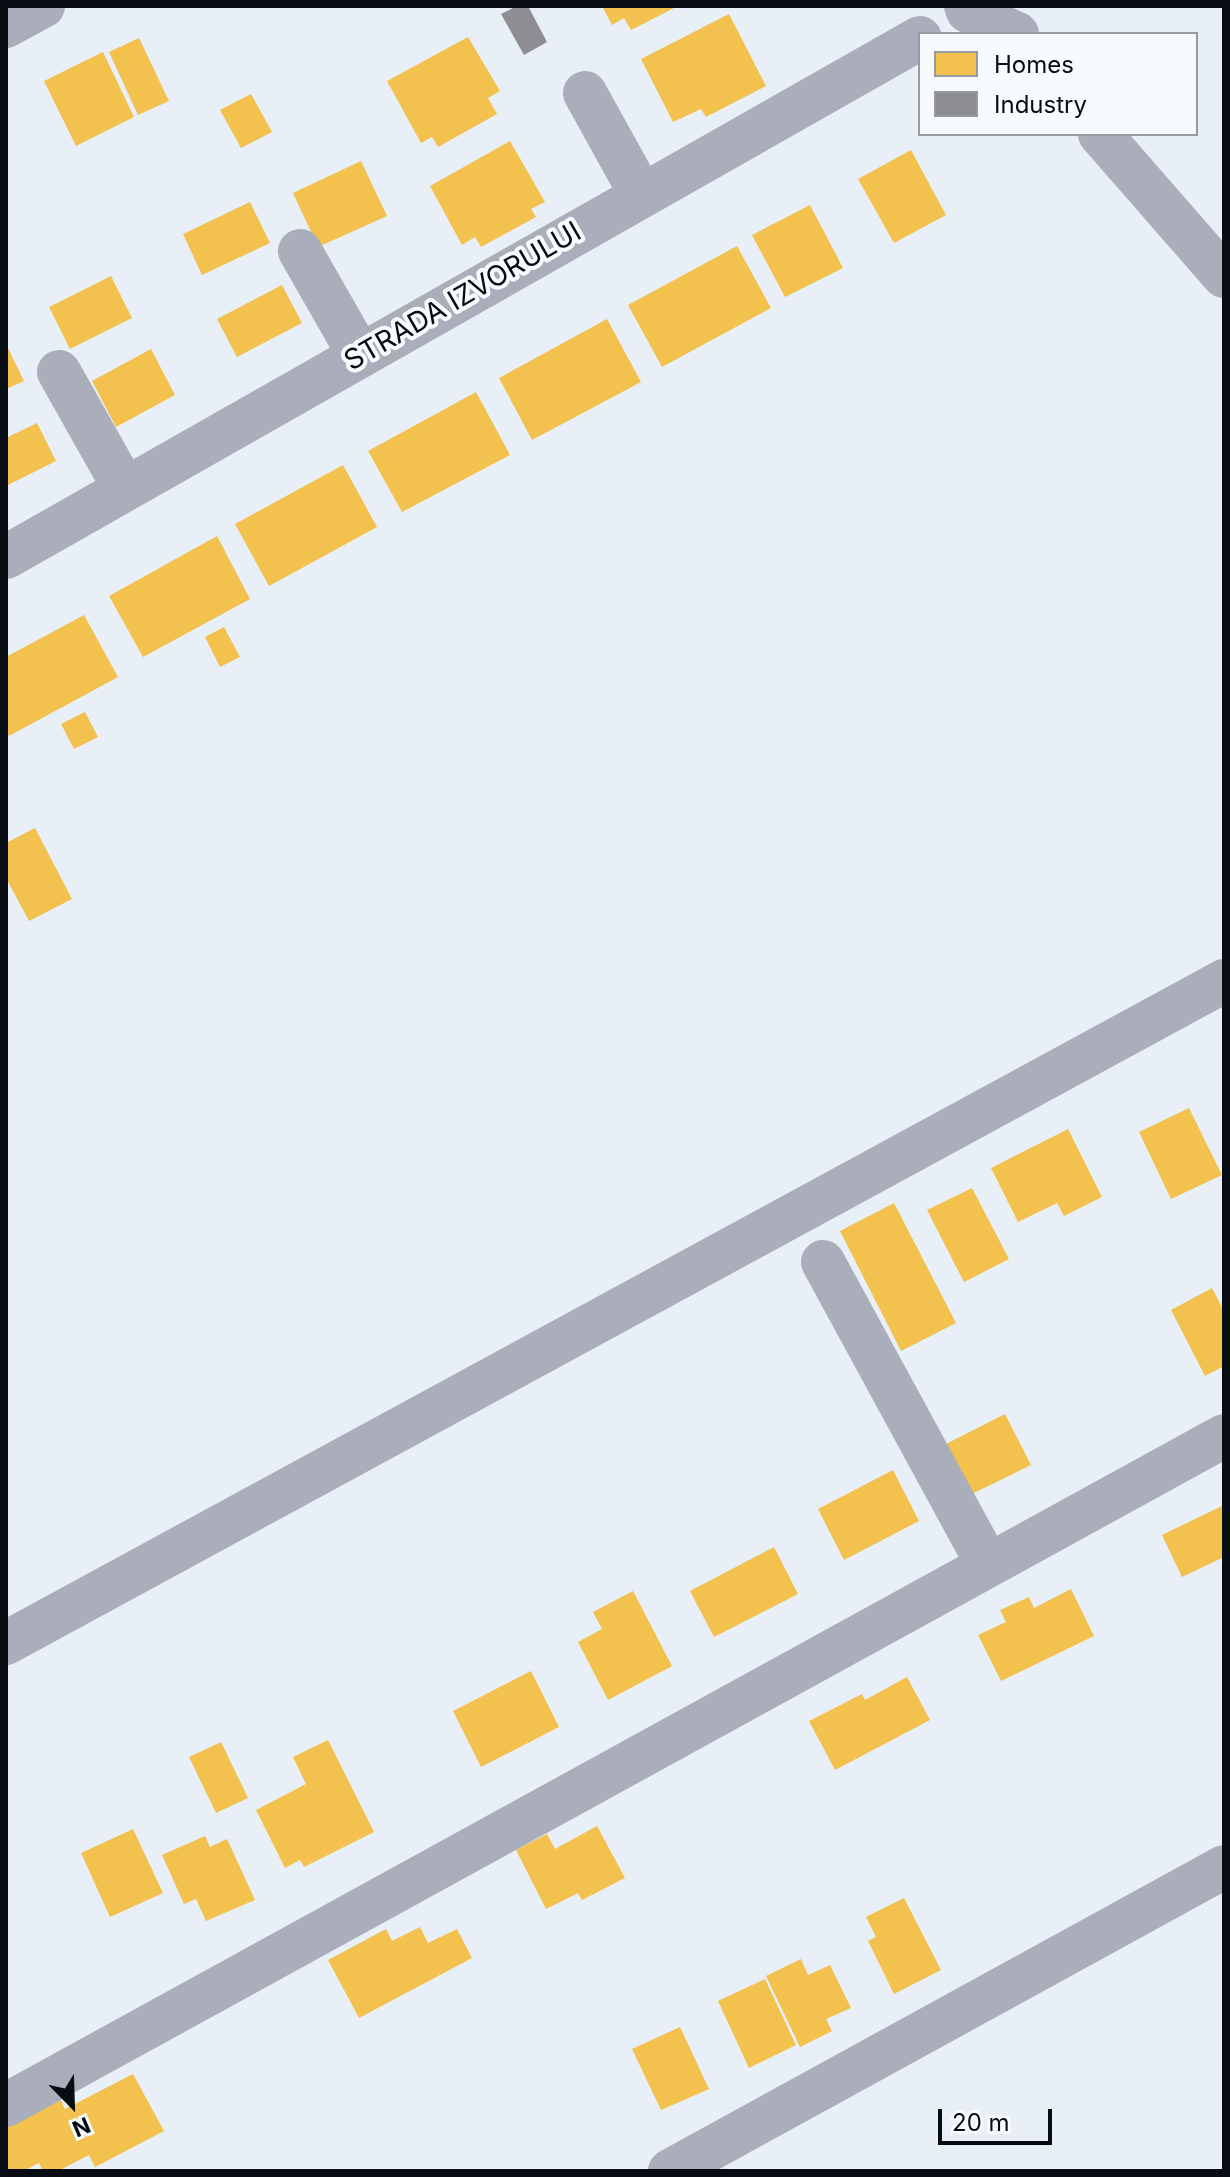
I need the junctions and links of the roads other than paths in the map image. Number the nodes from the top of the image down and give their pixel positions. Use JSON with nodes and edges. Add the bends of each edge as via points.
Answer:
{"nodes":[{"id":1,"x":43,"y":6,"type":"edge"},
{"id":2,"x":967,"y":8,"type":"edge"},
{"id":3,"x":6,"y":26,"type":"edge"},
{"id":4,"x":930,"y":32,"type":"edge"},
{"id":5,"x":1013,"y":32,"type":"edge"},
{"id":6,"x":918,"y":39,"type":"edge"},
{"id":7,"x":585,"y":93,"type":"dead end"},
{"id":8,"x":1102,"y":136,"type":"edge"},
{"id":9,"x":642,"y":196,"type":"junction"},
{"id":10,"x":300,"y":251,"type":"dead end"},
{"id":11,"x":1224,"y":276,"type":"edge"},
{"id":12,"x":360,"y":356,"type":"junction"},
{"id":13,"x":59,"y":372,"type":"dead end"},
{"id":14,"x":125,"y":489,"type":"junction"},
{"id":15,"x":6,"y":557,"type":"edge"},
{"id":16,"x":1224,"y":981,"type":"edge"},
{"id":17,"x":823,"y":1262,"type":"dead end"},
{"id":18,"x":1224,"y":1436,"type":"edge"},
{"id":19,"x":988,"y":1565,"type":"junction"},
{"id":20,"x":6,"y":1643,"type":"edge"},
{"id":21,"x":1224,"y":1867,"type":"edge"},
{"id":22,"x":6,"y":2105,"type":"edge"},
{"id":23,"x":670,"y":2171,"type":"edge"}],
"edges":[{"from":1,"to":3,"type":"street"},
{"from":2,"to":4,"type":"street"},
{"from":2,"to":5,"type":"street"},
{"from":6,"to":9,"type":"street","name":"STRADA IZVORULUI"},
{"from":7,"to":9,"type":"street"},
{"from":8,"to":11,"type":"street"},
{"from":9,"to":12,"type":"street","name":"STRADA IZVORULUI"},
{"from":10,"to":12,"type":"street"},
{"from":12,"to":14,"type":"street","name":"STRADA IZVORULUI"},
{"from":13,"to":14,"type":"street"},
{"from":14,"to":15,"type":"street","name":"STRADA IZVORULUI"},
{"from":16,"to":20,"type":"street"},
{"from":17,"to":19,"type":"street"},
{"from":18,"to":19,"type":"street"},
{"from":19,"to":22,"type":"street"},
{"from":21,"to":23,"type":"street"}]}
